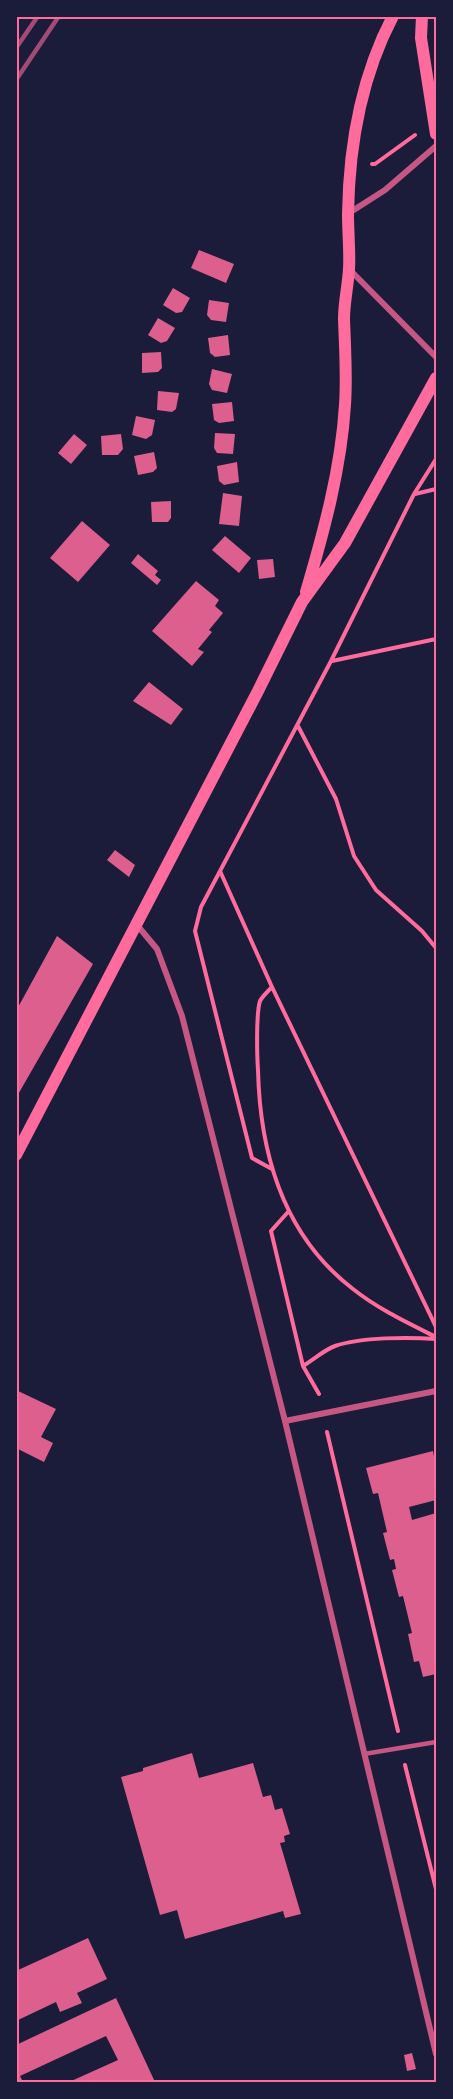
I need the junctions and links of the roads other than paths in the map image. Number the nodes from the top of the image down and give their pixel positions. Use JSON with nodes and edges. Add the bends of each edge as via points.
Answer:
{"nodes":[{"id":1,"x":393,"y":16,"type":"edge"},
{"id":2,"x":422,"y":16,"type":"edge"},
{"id":3,"x":436,"y":134,"type":"edge"},
{"id":4,"x":436,"y":146,"type":"edge"},
{"id":5,"x":348,"y":213,"type":"junction"},
{"id":6,"x":349,"y":269,"type":"junction"},
{"id":7,"x":436,"y":357,"type":"edge"},
{"id":8,"x":436,"y":378,"type":"edge"},
{"id":9,"x":302,"y":602,"type":"junction"},
{"id":10,"x":136,"y":924,"type":"junction"},
{"id":11,"x":16,"y":1155,"type":"edge"},
{"id":12,"x":436,"y":1391,"type":"edge"},
{"id":13,"x":285,"y":1421,"type":"junction"},
{"id":14,"x":436,"y":1742,"type":"edge"},
{"id":15,"x":364,"y":1754,"type":"junction"},
{"id":16,"x":436,"y":2054,"type":"edge"}],
"edges":[{"from":1,"to":5,"type":"main road","via":[[365,87],[350,166]]},
{"from":2,"to":3,"type":"main road","via":[[421,38]]},
{"from":4,"to":5,"type":"street","via":[[385,190]]},
{"from":5,"to":6,"type":"main road"},
{"from":6,"to":7,"type":"street"},
{"from":6,"to":9,"type":"main road","via":[[344,316],[343,434],[325,526]]},
{"from":8,"to":9,"type":"main road","via":[[345,543]]},
{"from":9,"to":10,"type":"main road"},
{"from":10,"to":11,"type":"main road"},
{"from":10,"to":13,"type":"street","via":[[157,949],[182,1016]]},
{"from":12,"to":13,"type":"street"},
{"from":13,"to":15,"type":"street"},
{"from":14,"to":15,"type":"lane"},
{"from":15,"to":16,"type":"street"}]}
